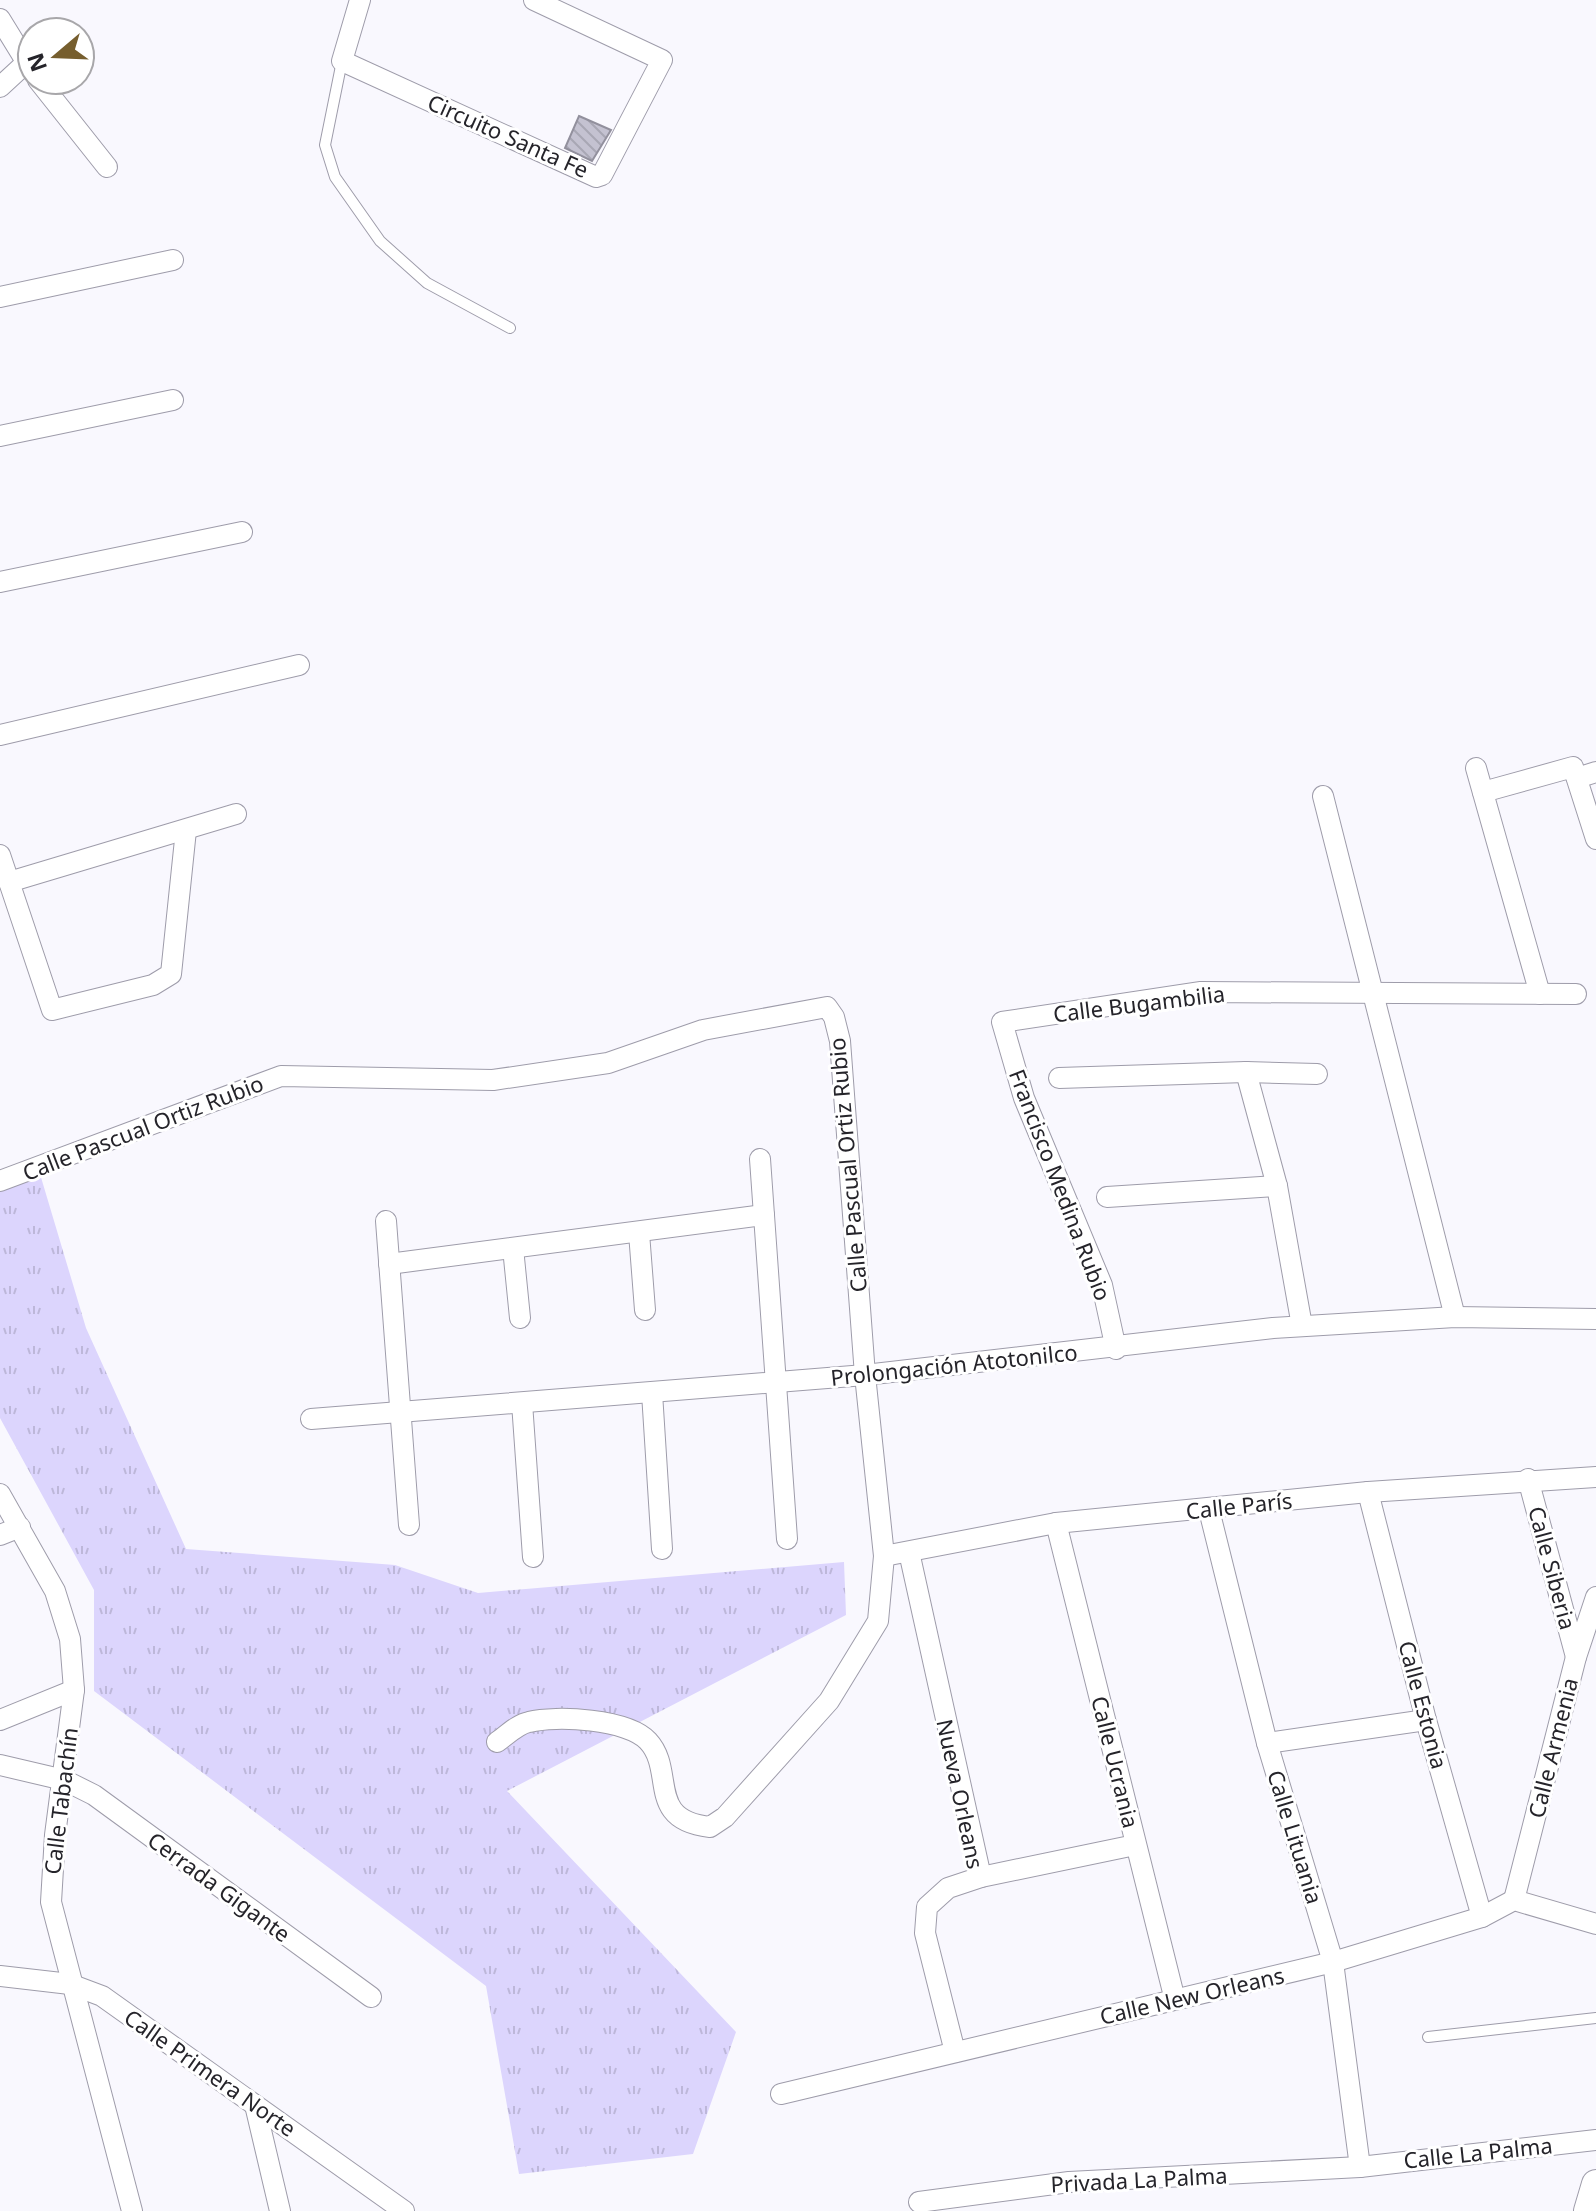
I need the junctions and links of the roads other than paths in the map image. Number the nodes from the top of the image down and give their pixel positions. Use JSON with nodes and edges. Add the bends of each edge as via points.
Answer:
{"nodes":[{"id":1,"x":360,"y":0,"type":"edge"},
{"id":2,"x":534,"y":0,"type":"edge"},
{"id":3,"x":0,"y":19,"type":"edge"},
{"id":4,"x":16,"y":45,"type":"edge"},
{"id":5,"x":342,"y":61,"type":"junction"},
{"id":6,"x":51,"y":96,"type":"edge"},
{"id":7,"x":107,"y":167,"type":"dead end"},
{"id":8,"x":173,"y":260,"type":"dead end"},
{"id":9,"x":0,"y":297,"type":"edge"},
{"id":10,"x":510,"y":328,"type":"dead end"},
{"id":11,"x":173,"y":400,"type":"dead end"},
{"id":12,"x":0,"y":436,"type":"edge"},
{"id":13,"x":242,"y":532,"type":"dead end"},
{"id":14,"x":0,"y":582,"type":"edge"},
{"id":15,"x":299,"y":665,"type":"dead end"},
{"id":16,"x":0,"y":735,"type":"edge"},
{"id":17,"x":1476,"y":768,"type":"dead end"},
{"id":18,"x":1586,"y":775,"type":"edge"},
{"id":19,"x":1483,"y":792,"type":"junction"},
{"id":20,"x":1323,"y":796,"type":"dead end"},
{"id":21,"x":236,"y":814,"type":"dead end"},
{"id":22,"x":186,"y":830,"type":"junction"},
{"id":23,"x":1596,"y":839,"type":"edge"},
{"id":24,"x":0,"y":855,"type":"edge"},
{"id":25,"x":9,"y":882,"type":"junction"},
{"id":26,"x":1373,"y":993,"type":"junction"},
{"id":27,"x":1540,"y":994,"type":"junction"},
{"id":28,"x":1576,"y":994,"type":"dead end"},
{"id":29,"x":1002,"y":1022,"type":"joint"},
{"id":30,"x":1246,"y":1072,"type":"junction"},
{"id":31,"x":1317,"y":1074,"type":"dead end"},
{"id":32,"x":1059,"y":1078,"type":"dead end"},
{"id":33,"x":760,"y":1159,"type":"dead end"},
{"id":34,"x":0,"y":1181,"type":"edge"},
{"id":35,"x":1277,"y":1186,"type":"junction"},
{"id":36,"x":1107,"y":1197,"type":"dead end"},
{"id":37,"x":764,"y":1215,"type":"junction"},
{"id":38,"x":386,"y":1221,"type":"dead end"},
{"id":39,"x":639,"y":1233,"type":"junction"},
{"id":40,"x":513,"y":1248,"type":"junction"},
{"id":41,"x":389,"y":1264,"type":"junction"},
{"id":42,"x":645,"y":1310,"type":"dead end"},
{"id":43,"x":1455,"y":1317,"type":"junction"},
{"id":44,"x":520,"y":1318,"type":"dead end"},
{"id":45,"x":1596,"y":1319,"type":"edge"},
{"id":46,"x":1302,"y":1326,"type":"junction"},
{"id":47,"x":1116,"y":1349,"type":"junction"},
{"id":48,"x":865,"y":1375,"type":"junction"},
{"id":49,"x":777,"y":1383,"type":"junction"},
{"id":50,"x":652,"y":1393,"type":"junction"},
{"id":51,"x":522,"y":1403,"type":"junction"},
{"id":52,"x":398,"y":1411,"type":"junction"},
{"id":53,"x":311,"y":1419,"type":"dead end"},
{"id":54,"x":1596,"y":1477,"type":"edge"},
{"id":55,"x":1528,"y":1479,"type":"junction"},
{"id":56,"x":1368,"y":1492,"type":"junction"},
{"id":57,"x":0,"y":1494,"type":"edge"},
{"id":58,"x":1209,"y":1510,"type":"junction"},
{"id":59,"x":1056,"y":1523,"type":"junction"},
{"id":60,"x":409,"y":1525,"type":"dead end"},
{"id":61,"x":20,"y":1527,"type":"junction"},
{"id":62,"x":0,"y":1535,"type":"edge"},
{"id":63,"x":787,"y":1539,"type":"dead end"},
{"id":64,"x":662,"y":1549,"type":"dead end"},
{"id":65,"x":909,"y":1552,"type":"junction"},
{"id":66,"x":884,"y":1556,"type":"junction"},
{"id":67,"x":533,"y":1557,"type":"dead end"},
{"id":68,"x":1596,"y":1597,"type":"edge"},
{"id":69,"x":1576,"y":1657,"type":"junction"},
{"id":70,"x":74,"y":1690,"type":"junction"},
{"id":71,"x":0,"y":1720,"type":"edge"},
{"id":72,"x":1426,"y":1720,"type":"junction"},
{"id":73,"x":497,"y":1742,"type":"dead end"},
{"id":74,"x":1267,"y":1743,"type":"junction"},
{"id":75,"x":0,"y":1765,"type":"edge"},
{"id":76,"x":64,"y":1780,"type":"junction"},
{"id":77,"x":1135,"y":1845,"type":"junction"},
{"id":78,"x":981,"y":1877,"type":"junction"},
{"id":79,"x":1514,"y":1900,"type":"junction"},
{"id":80,"x":1482,"y":1917,"type":"junction"},
{"id":81,"x":1596,"y":1924,"type":"edge"},
{"id":82,"x":1333,"y":1962,"type":"junction"},
{"id":83,"x":0,"y":1976,"type":"edge"},
{"id":84,"x":70,"y":1984,"type":"junction"},
{"id":85,"x":371,"y":1997,"type":"dead end"},
{"id":86,"x":1175,"y":2000,"type":"junction"},
{"id":87,"x":1596,"y":2018,"type":"edge"},
{"id":88,"x":1428,"y":2037,"type":"dead end"},
{"id":89,"x":955,"y":2052,"type":"junction"},
{"id":90,"x":781,"y":2094,"type":"dead end"},
{"id":91,"x":255,"y":2105,"type":"junction"},
{"id":92,"x":1596,"y":2140,"type":"edge"},
{"id":93,"x":1360,"y":2167,"type":"junction"},
{"id":94,"x":1596,"y":2184,"type":"edge"},
{"id":95,"x":919,"y":2202,"type":"dead end"},
{"id":96,"x":132,"y":2211,"type":"edge"},
{"id":97,"x":280,"y":2211,"type":"edge"},
{"id":98,"x":404,"y":2211,"type":"edge"},
{"id":99,"x":1588,"y":2211,"type":"edge"}],
"edges":[{"from":1,"to":5,"type":"street"},
{"from":2,"to":5,"type":"street","name":"Circuito Santa Fe","via":[[662,60],[605,172],[596,177]]},
{"from":3,"to":4,"type":"street"},
{"from":5,"to":10,"type":"lane","via":[[325,145],[335,177],[380,241],[427,283]]},
{"from":6,"to":7,"type":"street"},
{"from":8,"to":9,"type":"street"},
{"from":11,"to":12,"type":"street"},
{"from":13,"to":14,"type":"street"},
{"from":15,"to":16,"type":"street"},
{"from":17,"to":19,"type":"street"},
{"from":18,"to":19,"type":"street","via":[[1573,767]]},
{"from":18,"to":23,"type":"street"},
{"from":19,"to":27,"type":"street"},
{"from":20,"to":26,"type":"street"},
{"from":21,"to":22,"type":"street"},
{"from":22,"to":25,"type":"street"},
{"from":22,"to":25,"type":"street","via":[[171,974],[153,985],[52,1010]]},
{"from":24,"to":25,"type":"street"},
{"from":26,"to":27,"type":"street","name":"Calle Bugambilia"},
{"from":26,"to":29,"type":"street","name":"Calle Bugambilia","via":[[1201,992]]},
{"from":26,"to":43,"type":"street"},
{"from":27,"to":28,"type":"street","name":"Calle Bugambilia"},
{"from":29,"to":47,"type":"street","name":"Francisco Medina Rubio","via":[[1024,1098],[1102,1285]]},
{"from":30,"to":31,"type":"street"},
{"from":30,"to":32,"type":"street"},
{"from":30,"to":35,"type":"street"},
{"from":33,"to":37,"type":"street"},
{"from":34,"to":48,"type":"street","name":"Calle Pascual Ortiz Rubio","via":[[281,1076],[493,1080],[608,1063],[703,1030],[827,1007],[840,1041]]},
{"from":35,"to":36,"type":"street"},
{"from":35,"to":46,"type":"street"},
{"from":37,"to":39,"type":"street"},
{"from":37,"to":49,"type":"street"},
{"from":38,"to":41,"type":"street"},
{"from":39,"to":40,"type":"street"},
{"from":39,"to":42,"type":"street"},
{"from":40,"to":41,"type":"street"},
{"from":40,"to":44,"type":"street"},
{"from":41,"to":52,"type":"street"},
{"from":43,"to":45,"type":"street","name":"Prolongación Atotonilco"},
{"from":43,"to":46,"type":"street","name":"Prolongación Atotonilco"},
{"from":46,"to":47,"type":"street","name":"Prolongación Atotonilco"},
{"from":47,"to":48,"type":"street","name":"Prolongación Atotonilco"},
{"from":48,"to":49,"type":"street","name":"Prolongación Atotonilco"},
{"from":48,"to":66,"type":"street","name":"Calle Pascual Ortiz Rubio"},
{"from":49,"to":50,"type":"street","name":"Prolongación Atotonilco"},
{"from":49,"to":63,"type":"street"},
{"from":50,"to":51,"type":"street","name":"Prolongación Atotonilco"},
{"from":50,"to":64,"type":"street"},
{"from":51,"to":52,"type":"street","name":"Prolongación Atotonilco"},
{"from":51,"to":67,"type":"street"},
{"from":52,"to":53,"type":"street","name":"Prolongación Atotonilco"},
{"from":52,"to":60,"type":"street"},
{"from":54,"to":55,"type":"street","name":"Calle París"},
{"from":55,"to":56,"type":"street","name":"Calle París"},
{"from":55,"to":69,"type":"street","name":"Calle Siberia"},
{"from":56,"to":58,"type":"street","name":"Calle París"},
{"from":56,"to":72,"type":"street","name":"Calle Estonia"},
{"from":57,"to":61,"type":"street","name":"Calle Tabachín"},
{"from":58,"to":59,"type":"street","name":"Calle París"},
{"from":58,"to":74,"type":"street","name":"Calle Lituania"},
{"from":59,"to":65,"type":"street","name":"Calle París"},
{"from":59,"to":77,"type":"street","name":"Calle Ucrania"},
{"from":61,"to":62,"type":"street"},
{"from":61,"to":70,"type":"street","name":"Calle Tabachín","via":[[55,1591],[70,1639]]},
{"from":65,"to":66,"type":"street","name":"Calle París"},
{"from":65,"to":78,"type":"street","name":"Nueva Orleans"},
{"from":66,"to":73,"type":"street","name":"Calle Pascual Ortiz Rubio","via":[[878,1621],[829,1701],[725,1817],[710,1827],[688,1825],[671,1809],[650,1742],[638,1732],[573,1717],[526,1722]]},
{"from":68,"to":69,"type":"street","name":"Calle Armenia"},
{"from":69,"to":79,"type":"street","name":"Calle Armenia"},
{"from":70,"to":71,"type":"street"},
{"from":70,"to":76,"type":"street","name":"Calle Tabachín"},
{"from":72,"to":74,"type":"street"},
{"from":72,"to":80,"type":"street","name":"Calle Estonia"},
{"from":74,"to":82,"type":"street","name":"Calle Lituania"},
{"from":75,"to":76,"type":"street","name":"Cerrada Gigante"},
{"from":76,"to":84,"type":"street","name":"Calle Tabachín","via":[[51,1902]]},
{"from":76,"to":85,"type":"street","name":"Cerrada Gigante","via":[[94,1795]]},
{"from":77,"to":78,"type":"street"},
{"from":77,"to":86,"type":"street","name":"Calle Ucrania"},
{"from":78,"to":89,"type":"street","name":"Nueva Orleans","via":[[948,1888],[927,1907],[925,1933]]},
{"from":79,"to":80,"type":"street","name":"Calle New Orleans"},
{"from":79,"to":81,"type":"street"},
{"from":80,"to":82,"type":"street","name":"Calle New Orleans"},
{"from":82,"to":86,"type":"street","name":"Calle New Orleans"},
{"from":82,"to":93,"type":"street","name":"Calle Lituania"},
{"from":83,"to":84,"type":"street","name":"Calle Primera Norte"},
{"from":84,"to":91,"type":"street","name":"Calle Primera Norte","via":[[102,1996]]},
{"from":84,"to":96,"type":"street","name":"Calle Tabachín"},
{"from":86,"to":89,"type":"street","name":"Calle New Orleans"},
{"from":87,"to":88,"type":"lane"},
{"from":89,"to":90,"type":"street","name":"Calle New Orleans"},
{"from":91,"to":97,"type":"street"},
{"from":91,"to":98,"type":"street","name":"Calle Primera Norte"},
{"from":92,"to":93,"type":"street","name":"Calle La Palma"},
{"from":93,"to":95,"type":"street","name":"Privada La Palma","via":[[1069,2182]]},
{"from":94,"to":99,"type":"main road"}]}
